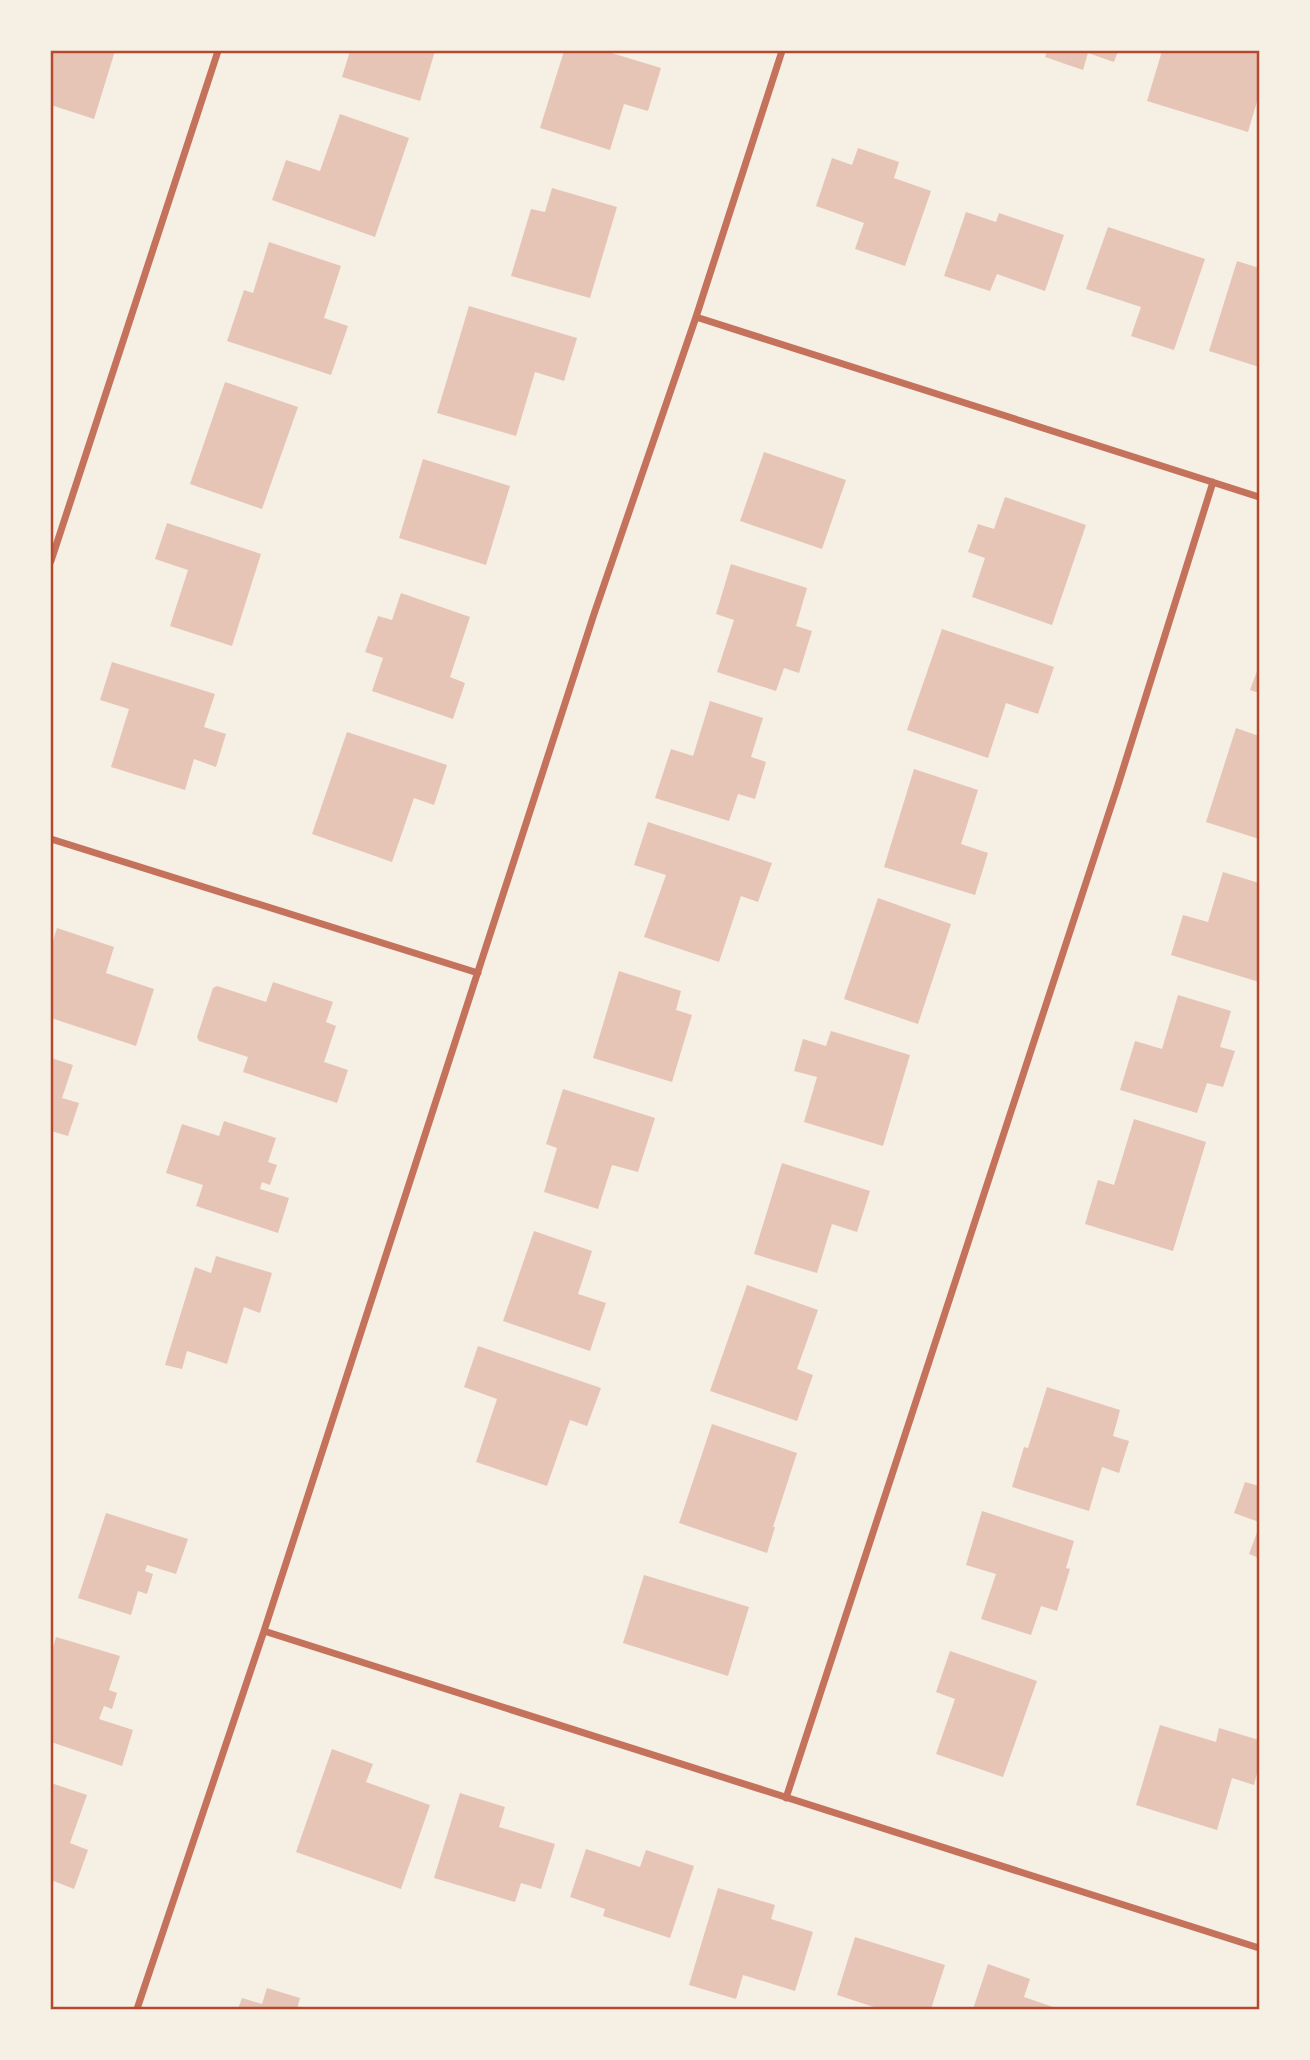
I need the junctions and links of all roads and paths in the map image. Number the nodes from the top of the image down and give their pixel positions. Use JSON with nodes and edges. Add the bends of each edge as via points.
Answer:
{"nodes":[{"id":1,"x":218,"y":51,"type":"edge"},
{"id":2,"x":782,"y":51,"type":"edge"},
{"id":3,"x":696,"y":317,"type":"junction"},
{"id":4,"x":1213,"y":482,"type":"junction"},
{"id":5,"x":1259,"y":497,"type":"edge"},
{"id":6,"x":51,"y":561,"type":"edge"},
{"id":7,"x":51,"y":839,"type":"edge"},
{"id":8,"x":478,"y":973,"type":"junction"},
{"id":9,"x":264,"y":1631,"type":"junction"},
{"id":10,"x":786,"y":1798,"type":"junction"},
{"id":11,"x":1259,"y":1948,"type":"edge"},
{"id":12,"x":137,"y":2009,"type":"edge"}],
"edges":[{"from":1,"to":6,"type":"street"},
{"from":2,"to":3,"type":"street"},
{"from":3,"to":4,"type":"street"},
{"from":3,"to":8,"type":"street"},
{"from":4,"to":5,"type":"street"},
{"from":4,"to":10,"type":"street"},
{"from":7,"to":8,"type":"street"},
{"from":8,"to":9,"type":"street"},
{"from":9,"to":10,"type":"street"},
{"from":9,"to":12,"type":"street"},
{"from":10,"to":11,"type":"street"}]}
